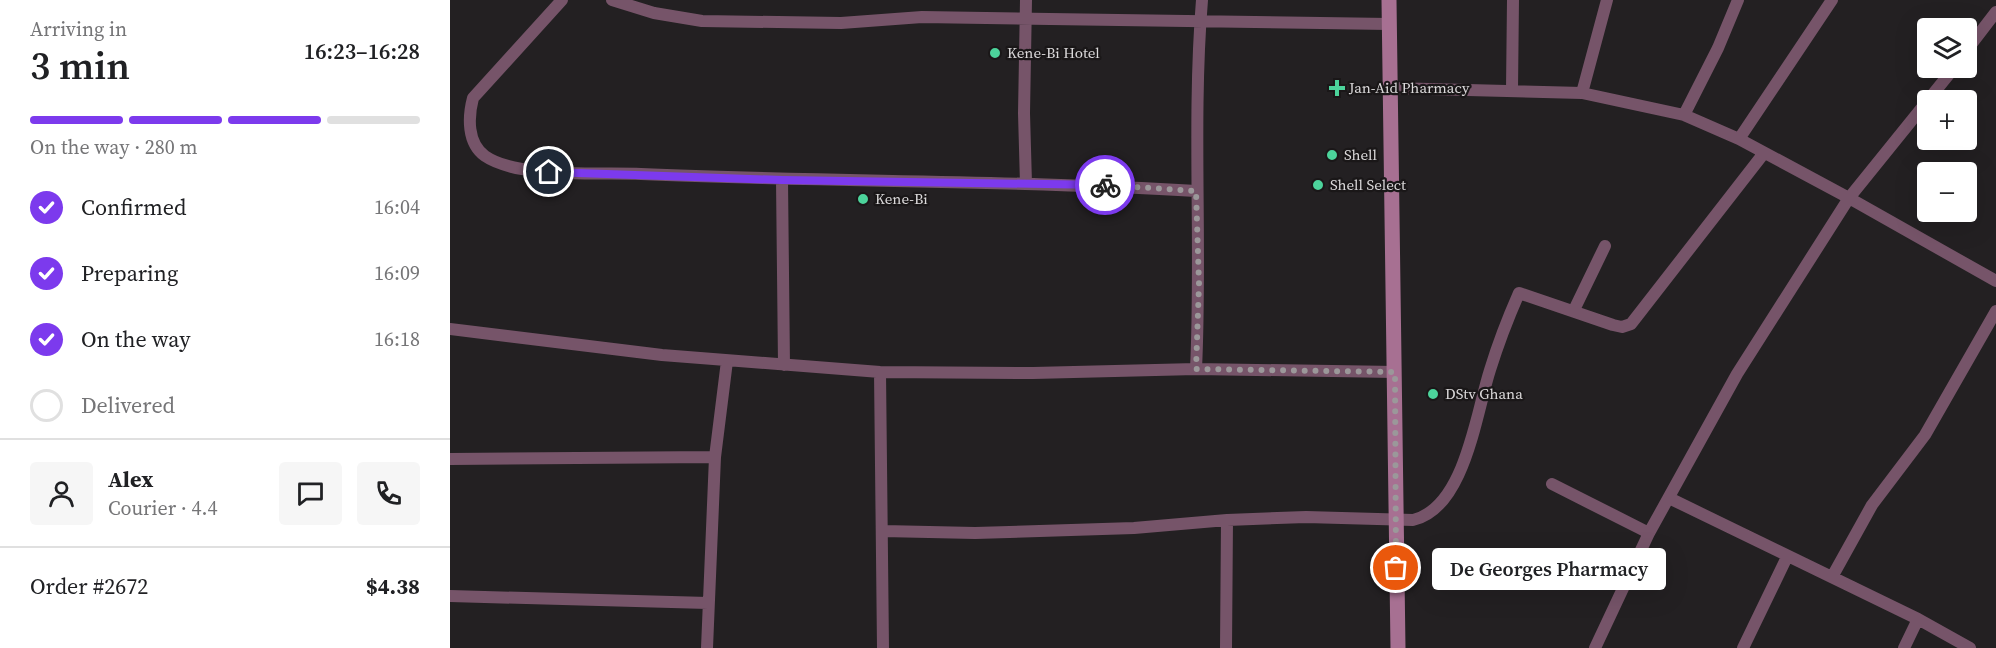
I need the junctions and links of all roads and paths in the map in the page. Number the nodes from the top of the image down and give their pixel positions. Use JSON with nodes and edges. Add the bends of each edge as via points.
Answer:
{"nodes":[{"id":1,"x":562,"y":0,"type":"edge"},
{"id":2,"x":612,"y":0,"type":"edge"},
{"id":3,"x":1026,"y":0,"type":"edge"},
{"id":4,"x":1202,"y":0,"type":"edge"},
{"id":5,"x":1389,"y":0,"type":"edge"},
{"id":6,"x":1513,"y":0,"type":"edge"},
{"id":7,"x":1607,"y":0,"type":"edge"},
{"id":8,"x":1737,"y":0,"type":"edge"},
{"id":9,"x":1832,"y":0,"type":"edge"},
{"id":10,"x":1996,"y":12,"type":"edge"},
{"id":11,"x":1025,"y":20,"type":"junction"},
{"id":12,"x":1200,"y":21,"type":"junction"},
{"id":13,"x":1389,"y":24,"type":"junction"},
{"id":14,"x":1977,"y":37,"type":"edge"},
{"id":15,"x":1946,"y":78,"type":"edge"},
{"id":16,"x":1390,"y":88,"type":"junction"},
{"id":17,"x":1512,"y":89,"type":"junction"},
{"id":18,"x":1582,"y":93,"type":"junction"},
{"id":19,"x":1684,"y":115,"type":"junction"},
{"id":20,"x":1739,"y":139,"type":"junction"},
{"id":21,"x":1764,"y":153,"type":"junction"},
{"id":22,"x":782,"y":180,"type":"junction"},
{"id":23,"x":1026,"y":184,"type":"junction"},
{"id":24,"x":1196,"y":191,"type":"junction"},
{"id":25,"x":1849,"y":198,"type":"junction"},
{"id":26,"x":1605,"y":246,"type":"dead end"},
{"id":27,"x":1996,"y":281,"type":"edge"},
{"id":28,"x":1574,"y":310,"type":"junction"},
{"id":29,"x":1996,"y":311,"type":"edge"},
{"id":30,"x":450,"y":329,"type":"edge"},
{"id":31,"x":727,"y":361,"type":"junction"},
{"id":32,"x":784,"y":365,"type":"junction"},
{"id":33,"x":1196,"y":369,"type":"junction"},
{"id":34,"x":880,"y":372,"type":"junction"},
{"id":35,"x":1395,"y":372,"type":"junction"},
{"id":36,"x":715,"y":457,"type":"junction"},
{"id":37,"x":450,"y":459,"type":"edge"},
{"id":38,"x":1552,"y":484,"type":"dead end"},
{"id":39,"x":1669,"y":498,"type":"junction"},
{"id":40,"x":1396,"y":518,"type":"junction"},
{"id":41,"x":1227,"y":520,"type":"junction"},
{"id":42,"x":883,"y":531,"type":"junction"},
{"id":43,"x":1649,"y":533,"type":"junction"},
{"id":44,"x":1787,"y":557,"type":"junction"},
{"id":45,"x":1832,"y":577,"type":"junction"},
{"id":46,"x":450,"y":596,"type":"edge"},
{"id":47,"x":708,"y":603,"type":"junction"},
{"id":48,"x":1918,"y":619,"type":"junction"},
{"id":49,"x":707,"y":648,"type":"edge"},
{"id":50,"x":883,"y":648,"type":"edge"},
{"id":51,"x":1226,"y":648,"type":"edge"},
{"id":52,"x":1398,"y":648,"type":"edge"},
{"id":53,"x":1595,"y":648,"type":"edge"},
{"id":54,"x":1743,"y":648,"type":"edge"},
{"id":55,"x":1904,"y":648,"type":"edge"},
{"id":56,"x":1970,"y":648,"type":"edge"}],
"edges":[{"from":1,"to":22,"type":"street","via":[[473,98],[468,115],[471,133],[477,149],[486,158],[530,171]]},
{"from":2,"to":11,"type":"street","via":[[654,13],[702,21],[841,22],[922,17]]},
{"from":3,"to":11,"type":"street"},
{"from":4,"to":12,"type":"street"},
{"from":5,"to":13,"type":"main road"},
{"from":6,"to":17,"type":"street"},
{"from":7,"to":18,"type":"street"},
{"from":8,"to":19,"type":"street"},
{"from":9,"to":20,"type":"street"},
{"from":10,"to":14,"type":"street"},
{"from":11,"to":12,"type":"street"},
{"from":11,"to":23,"type":"street"},
{"from":12,"to":13,"type":"street"},
{"from":12,"to":24,"type":"street"},
{"from":13,"to":16,"type":"main road"},
{"from":15,"to":25,"type":"street"},
{"from":16,"to":17,"type":"street"},
{"from":16,"to":35,"type":"main road"},
{"from":17,"to":18,"type":"street"},
{"from":18,"to":19,"type":"street"},
{"from":19,"to":20,"type":"street"},
{"from":20,"to":21,"type":"street"},
{"from":21,"to":25,"type":"street"},
{"from":21,"to":28,"type":"street","via":[[1631,324],[1622,327]]},
{"from":22,"to":23,"type":"street"},
{"from":22,"to":32,"type":"street"},
{"from":23,"to":24,"type":"street"},
{"from":24,"to":33,"type":"street"},
{"from":25,"to":27,"type":"street"},
{"from":25,"to":39,"type":"street","via":[[1737,374]]},
{"from":26,"to":28,"type":"street"},
{"from":28,"to":40,"type":"street","via":[[1519,293],[1489,372],[1463,465],[1444,500],[1425,517]]},
{"from":29,"to":45,"type":"street","via":[[1939,413],[1872,505]]},
{"from":30,"to":31,"type":"street"},
{"from":31,"to":32,"type":"street"},
{"from":31,"to":36,"type":"street"},
{"from":32,"to":34,"type":"street"},
{"from":33,"to":34,"type":"street"},
{"from":33,"to":35,"type":"street"},
{"from":34,"to":42,"type":"street"},
{"from":35,"to":40,"type":"main road"},
{"from":36,"to":37,"type":"street"},
{"from":36,"to":47,"type":"street"},
{"from":38,"to":43,"type":"street"},
{"from":39,"to":43,"type":"street"},
{"from":39,"to":44,"type":"street"},
{"from":40,"to":41,"type":"street"},
{"from":40,"to":52,"type":"main road"},
{"from":41,"to":42,"type":"street","via":[[1134,528],[975,533]]},
{"from":41,"to":51,"type":"street"},
{"from":42,"to":50,"type":"street"},
{"from":43,"to":53,"type":"street"},
{"from":44,"to":45,"type":"street"},
{"from":44,"to":54,"type":"street"},
{"from":45,"to":48,"type":"street"},
{"from":46,"to":47,"type":"street"},
{"from":47,"to":49,"type":"street"},
{"from":48,"to":55,"type":"street"},
{"from":48,"to":56,"type":"street"}]}
